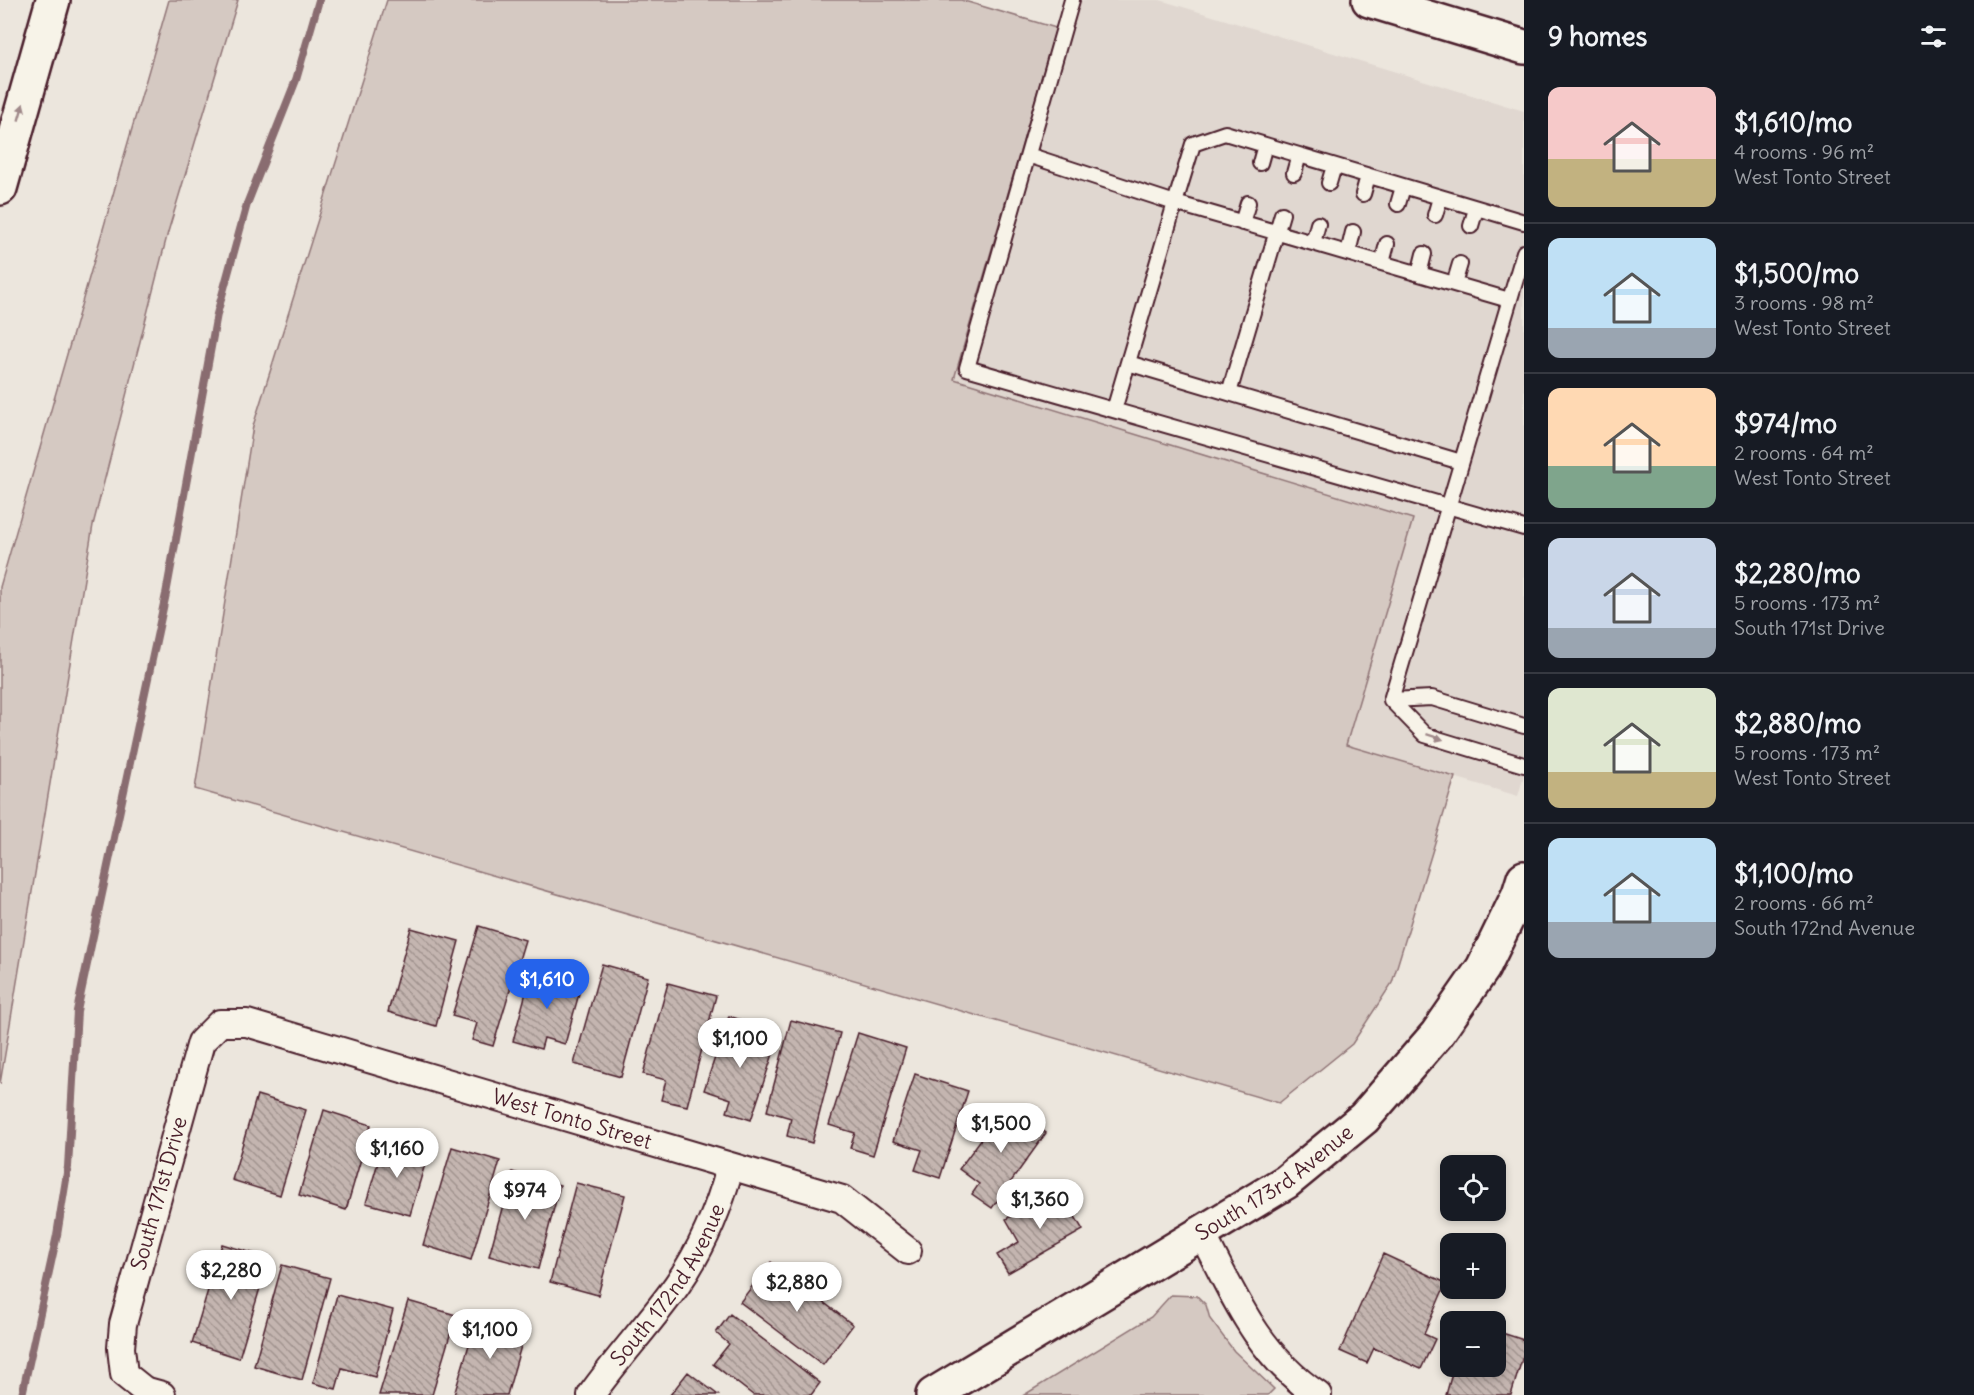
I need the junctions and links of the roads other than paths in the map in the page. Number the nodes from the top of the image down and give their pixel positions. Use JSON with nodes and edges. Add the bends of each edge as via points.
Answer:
{"nodes":[{"id":1,"x":53,"y":0,"type":"edge"},
{"id":2,"x":1072,"y":0,"type":"edge"},
{"id":3,"x":1369,"y":0,"type":"edge"},
{"id":4,"x":1524,"y":47,"type":"edge"},
{"id":5,"x":1265,"y":145,"type":"junction"},
{"id":6,"x":1028,"y":155,"type":"junction"},
{"id":7,"x":1299,"y":155,"type":"junction"},
{"id":8,"x":1260,"y":163,"type":"dead end"},
{"id":9,"x":1334,"y":166,"type":"junction"},
{"id":10,"x":1294,"y":174,"type":"dead end"},
{"id":11,"x":1368,"y":176,"type":"junction"},
{"id":12,"x":1329,"y":183,"type":"dead end"},
{"id":13,"x":1403,"y":187,"type":"junction"},
{"id":14,"x":0,"y":188,"type":"edge"},
{"id":15,"x":1363,"y":194,"type":"dead end"},
{"id":16,"x":1440,"y":198,"type":"junction"},
{"id":17,"x":1174,"y":203,"type":"junction"},
{"id":18,"x":1248,"y":203,"type":"dead end"},
{"id":19,"x":1398,"y":204,"type":"dead end"},
{"id":20,"x":1476,"y":209,"type":"junction"},
{"id":21,"x":1282,"y":214,"type":"dead end"},
{"id":22,"x":1435,"y":214,"type":"dead end"},
{"id":23,"x":1524,"y":222,"type":"edge"},
{"id":24,"x":1242,"y":223,"type":"junction"},
{"id":25,"x":1318,"y":224,"type":"dead end"},
{"id":26,"x":1471,"y":226,"type":"dead end"},
{"id":27,"x":1353,"y":232,"type":"dead end"},
{"id":28,"x":1276,"y":233,"type":"junction"},
{"id":29,"x":1313,"y":243,"type":"junction"},
{"id":30,"x":1387,"y":244,"type":"dead end"},
{"id":31,"x":1524,"y":252,"type":"edge"},
{"id":32,"x":1348,"y":253,"type":"junction"},
{"id":33,"x":1424,"y":254,"type":"dead end"},
{"id":34,"x":1382,"y":263,"type":"junction"},
{"id":35,"x":1460,"y":264,"type":"dead end"},
{"id":36,"x":1419,"y":274,"type":"junction"},
{"id":37,"x":1454,"y":285,"type":"junction"},
{"id":38,"x":1509,"y":300,"type":"junction"},
{"id":39,"x":1128,"y":363,"type":"junction"},
{"id":40,"x":1229,"y":393,"type":"junction"},
{"id":41,"x":1114,"y":410,"type":"junction"},
{"id":42,"x":1461,"y":462,"type":"junction"},
{"id":43,"x":1448,"y":506,"type":"junction"},
{"id":44,"x":1524,"y":528,"type":"edge"},
{"id":45,"x":1391,"y":700,"type":"junction"},
{"id":46,"x":1524,"y":726,"type":"edge"},
{"id":47,"x":1524,"y":765,"type":"edge"},
{"id":48,"x":1524,"y":878,"type":"edge"},
{"id":49,"x":220,"y":1023,"type":"joint"},
{"id":50,"x":730,"y":1167,"type":"junction"},
{"id":51,"x":1202,"y":1234,"type":"junction"},
{"id":52,"x":908,"y":1251,"type":"dead end"},
{"id":53,"x":162,"y":1395,"type":"edge"},
{"id":54,"x":591,"y":1395,"type":"edge"},
{"id":55,"x":933,"y":1395,"type":"edge"},
{"id":56,"x":1318,"y":1395,"type":"edge"}],
"edges":[{"from":14,"to":1,"type":"street","one_way":true},
{"from":2,"to":6,"type":"lane"},
{"from":3,"to":4,"type":"street"},
{"from":5,"to":7,"type":"lane"},
{"from":5,"to":8,"type":"lane"},
{"from":5,"to":17,"type":"lane","via":[[1225,133],[1193,144]]},
{"from":6,"to":17,"type":"lane"},
{"from":6,"to":41,"type":"lane","via":[[967,368]]},
{"from":7,"to":9,"type":"lane"},
{"from":7,"to":10,"type":"lane"},
{"from":9,"to":11,"type":"lane"},
{"from":9,"to":12,"type":"lane"},
{"from":11,"to":13,"type":"lane"},
{"from":11,"to":15,"type":"lane"},
{"from":13,"to":16,"type":"lane"},
{"from":13,"to":19,"type":"lane"},
{"from":16,"to":20,"type":"lane"},
{"from":16,"to":22,"type":"lane"},
{"from":17,"to":24,"type":"lane"},
{"from":17,"to":39,"type":"lane"},
{"from":18,"to":24,"type":"lane"},
{"from":20,"to":23,"type":"lane"},
{"from":20,"to":26,"type":"lane"},
{"from":21,"to":28,"type":"lane"},
{"from":24,"to":28,"type":"lane"},
{"from":25,"to":29,"type":"lane"},
{"from":27,"to":32,"type":"lane"},
{"from":28,"to":29,"type":"lane"},
{"from":28,"to":40,"type":"lane"},
{"from":29,"to":32,"type":"lane"},
{"from":30,"to":34,"type":"lane"},
{"from":31,"to":38,"type":"lane"},
{"from":32,"to":34,"type":"lane"},
{"from":33,"to":36,"type":"lane"},
{"from":34,"to":36,"type":"lane"},
{"from":35,"to":37,"type":"lane"},
{"from":36,"to":37,"type":"lane"},
{"from":37,"to":38,"type":"lane"},
{"from":38,"to":42,"type":"lane"},
{"from":39,"to":40,"type":"lane"},
{"from":39,"to":41,"type":"lane"},
{"from":40,"to":42,"type":"lane"},
{"from":41,"to":43,"type":"lane"},
{"from":42,"to":43,"type":"lane"},
{"from":43,"to":44,"type":"lane"},
{"from":43,"to":45,"type":"lane"},
{"from":45,"to":46,"type":"lane","via":[[1432,698]]},
{"from":45,"to":47,"type":"lane","one_way":true,"via":[[1425,735]]},
{"from":48,"to":51,"type":"street","name":"South 173rd Avenue","via":[[1483,968],[1437,1034],[1364,1118],[1286,1182]]},
{"from":49,"to":50,"type":"street","name":"West Tonto Street","via":[[247,1023]]},
{"from":49,"to":53,"type":"street","name":"South 171st Drive","via":[[201,1042],[123,1324],[124,1374],[144,1390]]},
{"from":50,"to":52,"type":"street","name":"West Tonto Street","via":[[842,1199]]},
{"from":50,"to":54,"type":"street","name":"South 172nd Avenue","via":[[719,1208],[678,1284]]},
{"from":51,"to":55,"type":"street","name":"South 173rd Avenue"},
{"from":51,"to":56,"type":"street","via":[[1252,1330],[1292,1378]]}]}
